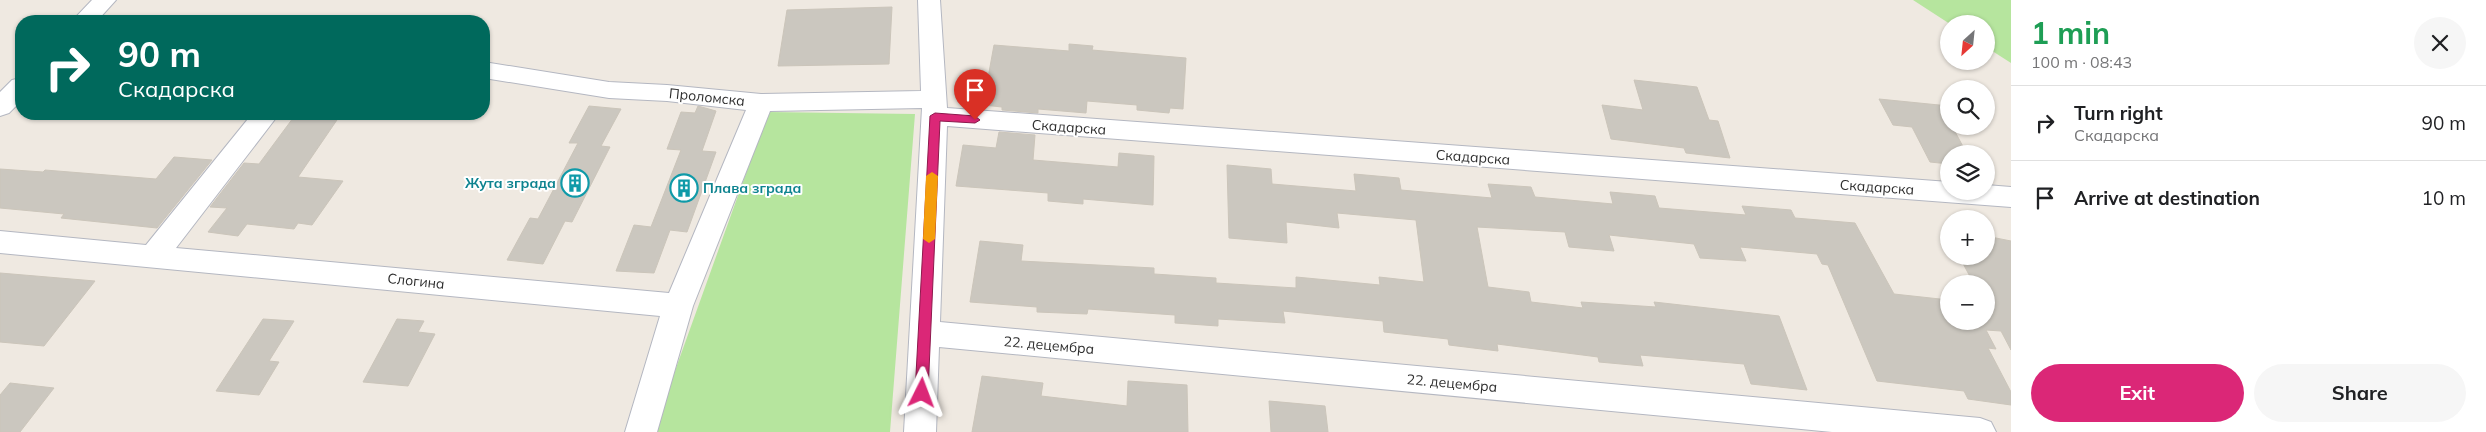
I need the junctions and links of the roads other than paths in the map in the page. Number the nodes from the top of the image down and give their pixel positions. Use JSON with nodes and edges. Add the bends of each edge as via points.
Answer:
{"nodes":[{"id":1,"x":105,"y":0,"type":"edge"},
{"id":2,"x":929,"y":0,"type":"edge"},
{"id":3,"x":90,"y":15,"type":"edge"},
{"id":4,"x":490,"y":71,"type":"edge"},
{"id":5,"x":15,"y":92,"type":"edge"},
{"id":6,"x":761,"y":103,"type":"junction"},
{"id":7,"x":0,"y":107,"type":"edge"},
{"id":8,"x":934,"y":108,"type":"junction"},
{"id":9,"x":261,"y":120,"type":"edge"},
{"id":10,"x":2011,"y":197,"type":"edge"},
{"id":11,"x":0,"y":242,"type":"edge"},
{"id":12,"x":154,"y":256,"type":"junction"},
{"id":13,"x":678,"y":306,"type":"junction"},
{"id":14,"x":924,"y":333,"type":"junction"},
{"id":15,"x":641,"y":432,"type":"edge"},
{"id":16,"x":920,"y":432,"type":"edge"},
{"id":17,"x":1980,"y":432,"type":"edge"}],
"edges":[{"from":1,"to":3,"type":"street"},
{"from":2,"to":8,"type":"street"},
{"from":4,"to":6,"type":"street","name":"Проломска","via":[[609,90]]},
{"from":5,"to":7,"type":"street"},
{"from":6,"to":8,"type":"street","name":"Скадарска"},
{"from":6,"to":13,"type":"street","name":"Проломска"},
{"from":8,"to":10,"type":"street","name":"Скадарска"},
{"from":8,"to":14,"type":"street"},
{"from":9,"to":12,"type":"street"},
{"from":11,"to":12,"type":"street","name":"Слогина"},
{"from":12,"to":13,"type":"street","name":"Слогина"},
{"from":13,"to":15,"type":"street","name":"Проломска"},
{"from":14,"to":16,"type":"street"},
{"from":14,"to":17,"type":"street","name":"22. децембра"}]}
